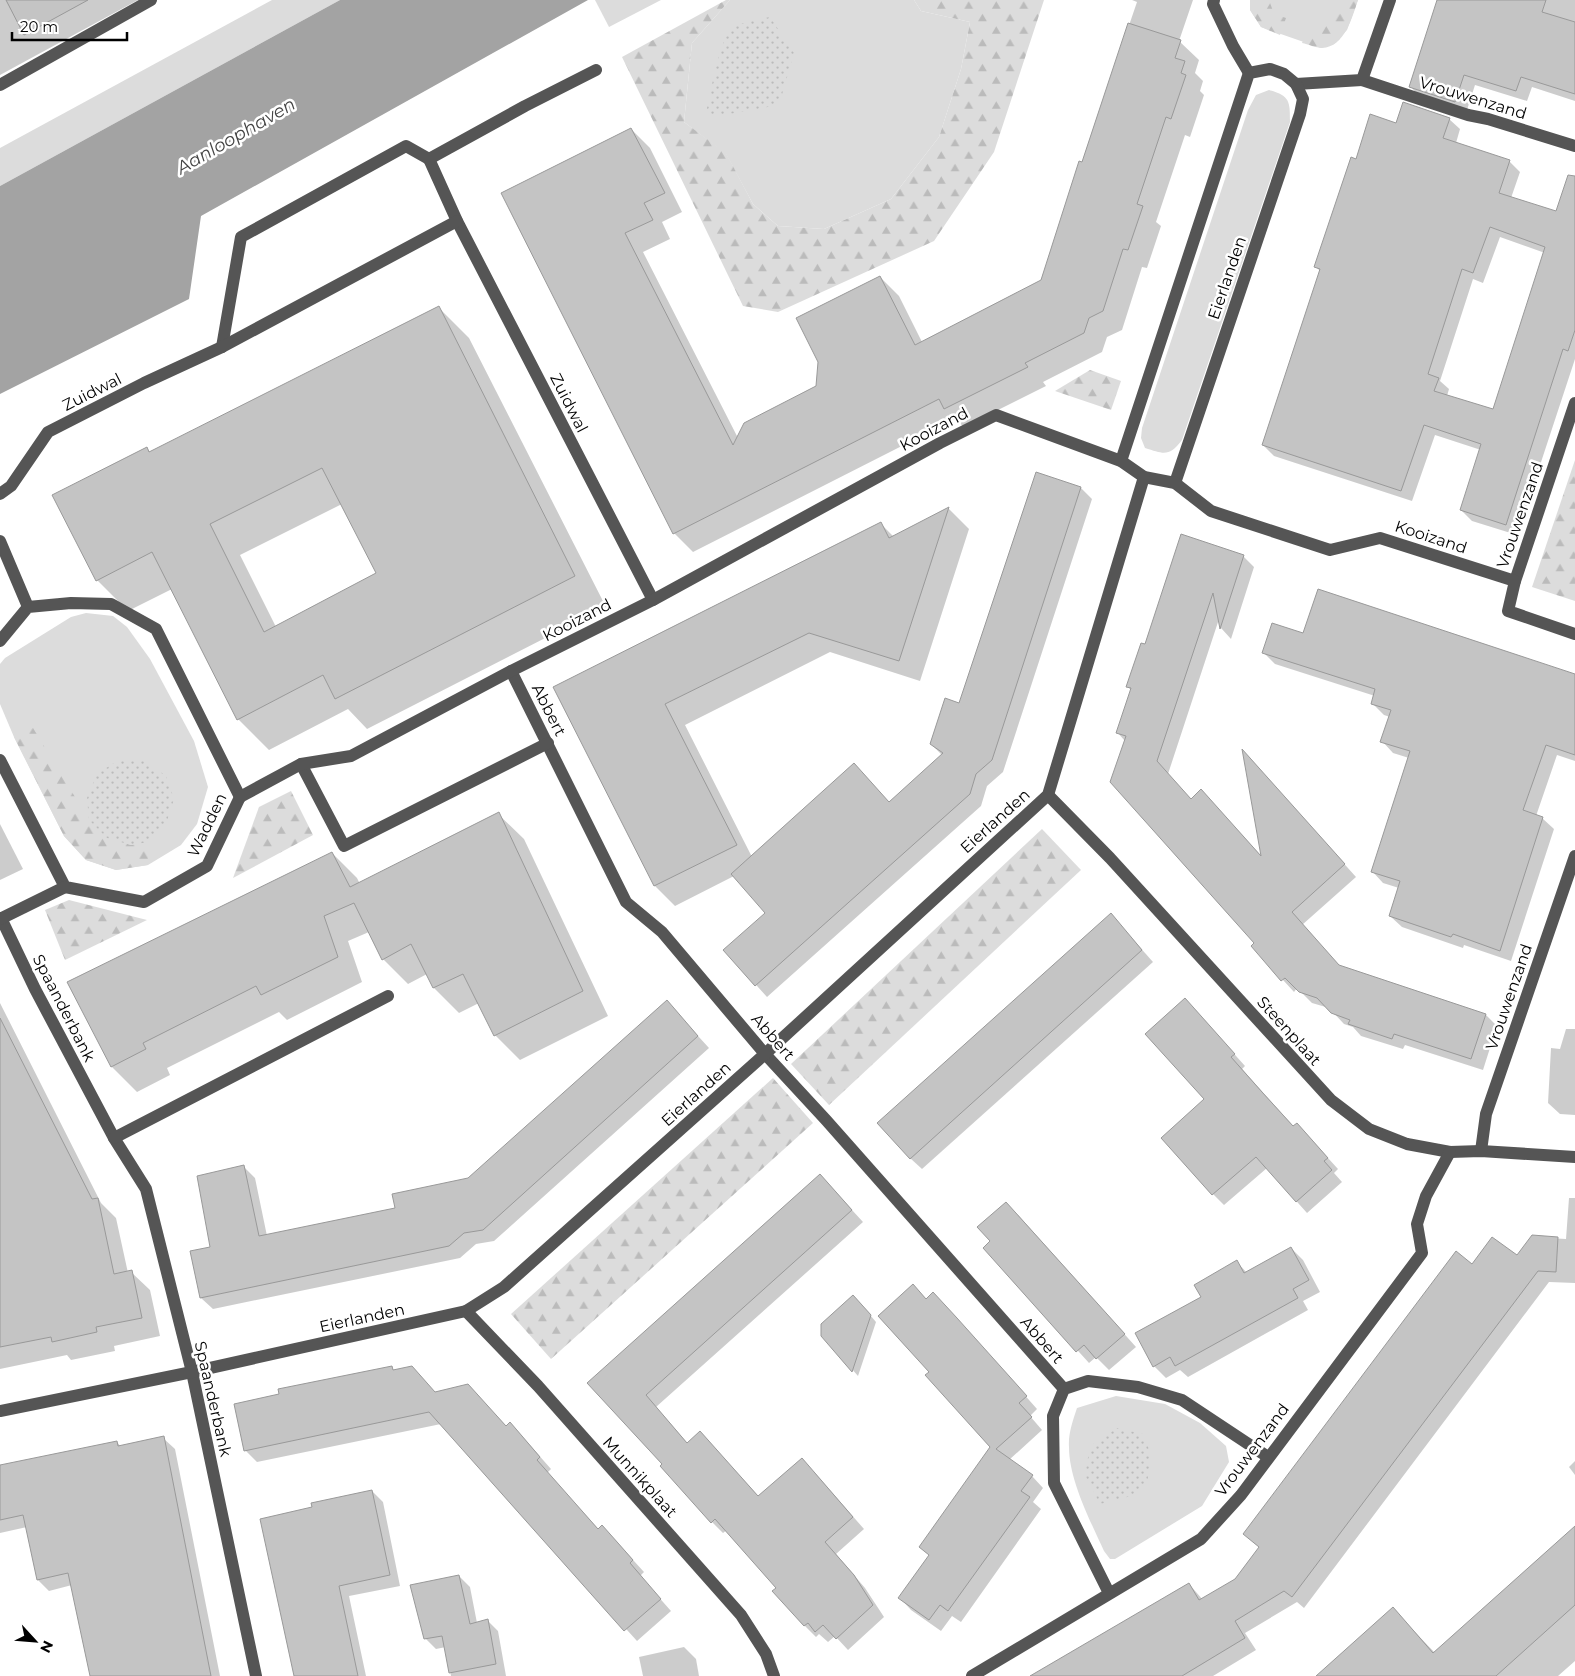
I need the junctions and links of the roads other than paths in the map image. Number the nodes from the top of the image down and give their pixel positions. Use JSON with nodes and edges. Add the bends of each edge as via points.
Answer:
{"nodes":[{"id":1,"x":151,"y":0,"type":"edge"},
{"id":2,"x":1214,"y":0,"type":"edge"},
{"id":3,"x":1390,"y":0,"type":"edge"},
{"id":4,"x":596,"y":70,"type":"dead end"},
{"id":5,"x":1249,"y":73,"type":"junction"},
{"id":6,"x":1362,"y":80,"type":"junction"},
{"id":7,"x":1296,"y":84,"type":"junction"},
{"id":8,"x":0,"y":85,"type":"edge"},
{"id":9,"x":1575,"y":146,"type":"edge"},
{"id":10,"x":429,"y":159,"type":"junction"},
{"id":11,"x":457,"y":221,"type":"junction"},
{"id":12,"x":222,"y":347,"type":"junction"},
{"id":13,"x":1575,"y":403,"type":"edge"},
{"id":14,"x":1121,"y":461,"type":"junction"},
{"id":15,"x":1144,"y":477,"type":"junction"},
{"id":16,"x":1176,"y":483,"type":"junction"},
{"id":17,"x":0,"y":494,"type":"edge"},
{"id":18,"x":0,"y":541,"type":"edge"},
{"id":19,"x":1515,"y":581,"type":"junction"},
{"id":20,"x":653,"y":600,"type":"junction"},
{"id":21,"x":28,"y":607,"type":"junction"},
{"id":22,"x":1575,"y":634,"type":"edge"},
{"id":23,"x":0,"y":641,"type":"edge"},
{"id":24,"x":511,"y":671,"type":"junction"},
{"id":25,"x":548,"y":743,"type":"junction"},
{"id":26,"x":0,"y":760,"type":"edge"},
{"id":27,"x":301,"y":764,"type":"junction"},
{"id":28,"x":1048,"y":795,"type":"junction"},
{"id":29,"x":240,"y":797,"type":"junction"},
{"id":30,"x":1575,"y":856,"type":"edge"},
{"id":31,"x":65,"y":886,"type":"junction"},
{"id":32,"x":1,"y":918,"type":"edge"},
{"id":33,"x":388,"y":996,"type":"dead end"},
{"id":34,"x":765,"y":1054,"type":"junction"},
{"id":35,"x":114,"y":1138,"type":"junction"},
{"id":36,"x":1481,"y":1151,"type":"junction"},
{"id":37,"x":1450,"y":1152,"type":"junction"},
{"id":38,"x":1575,"y":1157,"type":"edge"},
{"id":39,"x":466,"y":1311,"type":"junction"},
{"id":40,"x":192,"y":1372,"type":"junction"},
{"id":41,"x":1064,"y":1389,"type":"junction"},
{"id":42,"x":0,"y":1412,"type":"edge"},
{"id":43,"x":1268,"y":1457,"type":"junction"},
{"id":44,"x":1109,"y":1593,"type":"junction"},
{"id":45,"x":256,"y":1676,"type":"edge"},
{"id":46,"x":774,"y":1676,"type":"edge"},
{"id":47,"x":972,"y":1676,"type":"edge"}],
"edges":[{"from":1,"to":8,"type":"street"},
{"from":2,"to":5,"type":"street","via":[[1213,4]]},
{"from":3,"to":6,"type":"street"},
{"from":4,"to":10,"type":"street"},
{"from":5,"to":7,"type":"street","via":[[1270,69],[1284,74]]},
{"from":5,"to":14,"type":"street"},
{"from":6,"to":7,"type":"street"},
{"from":6,"to":9,"type":"street","name":"Vrouwenzand"},
{"from":7,"to":16,"type":"street","name":"Eierlanden","via":[[1303,100],[1300,114]]},
{"from":10,"to":11,"type":"street","name":"Zuidwal"},
{"from":10,"to":12,"type":"street","via":[[406,146],[241,237]]},
{"from":11,"to":12,"type":"street","name":"Zuidwal"},
{"from":11,"to":20,"type":"street","name":"Zuidwal"},
{"from":12,"to":17,"type":"street","name":"Zuidwal","via":[[48,432],[11,486]]},
{"from":13,"to":19,"type":"street","name":"Vrouwenzand"},
{"from":14,"to":15,"type":"street","name":"Kooizand"},
{"from":14,"to":20,"type":"street","name":"Kooizand","via":[[996,415]]},
{"from":15,"to":16,"type":"street","name":"Kooizand"},
{"from":15,"to":28,"type":"street","name":"Eierlanden"},
{"from":16,"to":19,"type":"street","name":"Kooizand","via":[[1211,511],[1330,550],[1380,538]]},
{"from":18,"to":21,"type":"street"},
{"from":19,"to":22,"type":"street","via":[[1508,611]]},
{"from":20,"to":24,"type":"street","name":"Kooizand"},
{"from":21,"to":23,"type":"street"},
{"from":21,"to":29,"type":"street","name":"Wadden","via":[[111,604],[156,629]]},
{"from":24,"to":25,"type":"street","name":"Abbert"},
{"from":24,"to":27,"type":"street","name":"Kooizand","via":[[351,756]]},
{"from":25,"to":27,"type":"street","via":[[344,846]]},
{"from":25,"to":34,"type":"street","name":"Abbert","via":[[626,902],[662,932]]},
{"from":26,"to":31,"type":"street"},
{"from":27,"to":29,"type":"street","name":"Kooizand"},
{"from":28,"to":34,"type":"street","name":"Eierlanden"},
{"from":28,"to":37,"type":"street","name":"Steenplaat","via":[[1331,1100],[1369,1129],[1407,1144]]},
{"from":29,"to":31,"type":"street","name":"Wadden","via":[[207,866],[144,902]]},
{"from":30,"to":36,"type":"street","name":"Vrouwenzand","via":[[1486,1114]]},
{"from":31,"to":32,"type":"street"},
{"from":32,"to":35,"type":"street","name":"Spaanderbank"},
{"from":33,"to":35,"type":"street"},
{"from":34,"to":39,"type":"street","name":"Eierlanden","via":[[504,1287]]},
{"from":34,"to":41,"type":"street","name":"Abbert"},
{"from":35,"to":40,"type":"street","name":"Spaanderbank","via":[[146,1189]]},
{"from":36,"to":37,"type":"street","name":"Steenplaat"},
{"from":36,"to":38,"type":"street","name":"Steenplaat"},
{"from":37,"to":43,"type":"street","name":"Vrouwenzand","via":[[1426,1196],[1417,1224],[1422,1253]]},
{"from":39,"to":40,"type":"street","name":"Eierlanden"},
{"from":39,"to":46,"type":"street","name":"Munnikplaat","via":[[538,1386],[741,1615],[766,1654]]},
{"from":40,"to":42,"type":"street","name":"Eierlanden"},
{"from":40,"to":45,"type":"street","name":"Spaanderbank"},
{"from":41,"to":43,"type":"street","name":"Abbert","via":[[1088,1381],[1138,1387],[1182,1400]]},
{"from":41,"to":44,"type":"street","name":"Abbert","via":[[1053,1416],[1054,1483]]},
{"from":43,"to":44,"type":"street","name":"Vrouwenzand","via":[[1241,1494],[1201,1539]]},
{"from":44,"to":47,"type":"street","name":"Vrouwenzand"}]}
